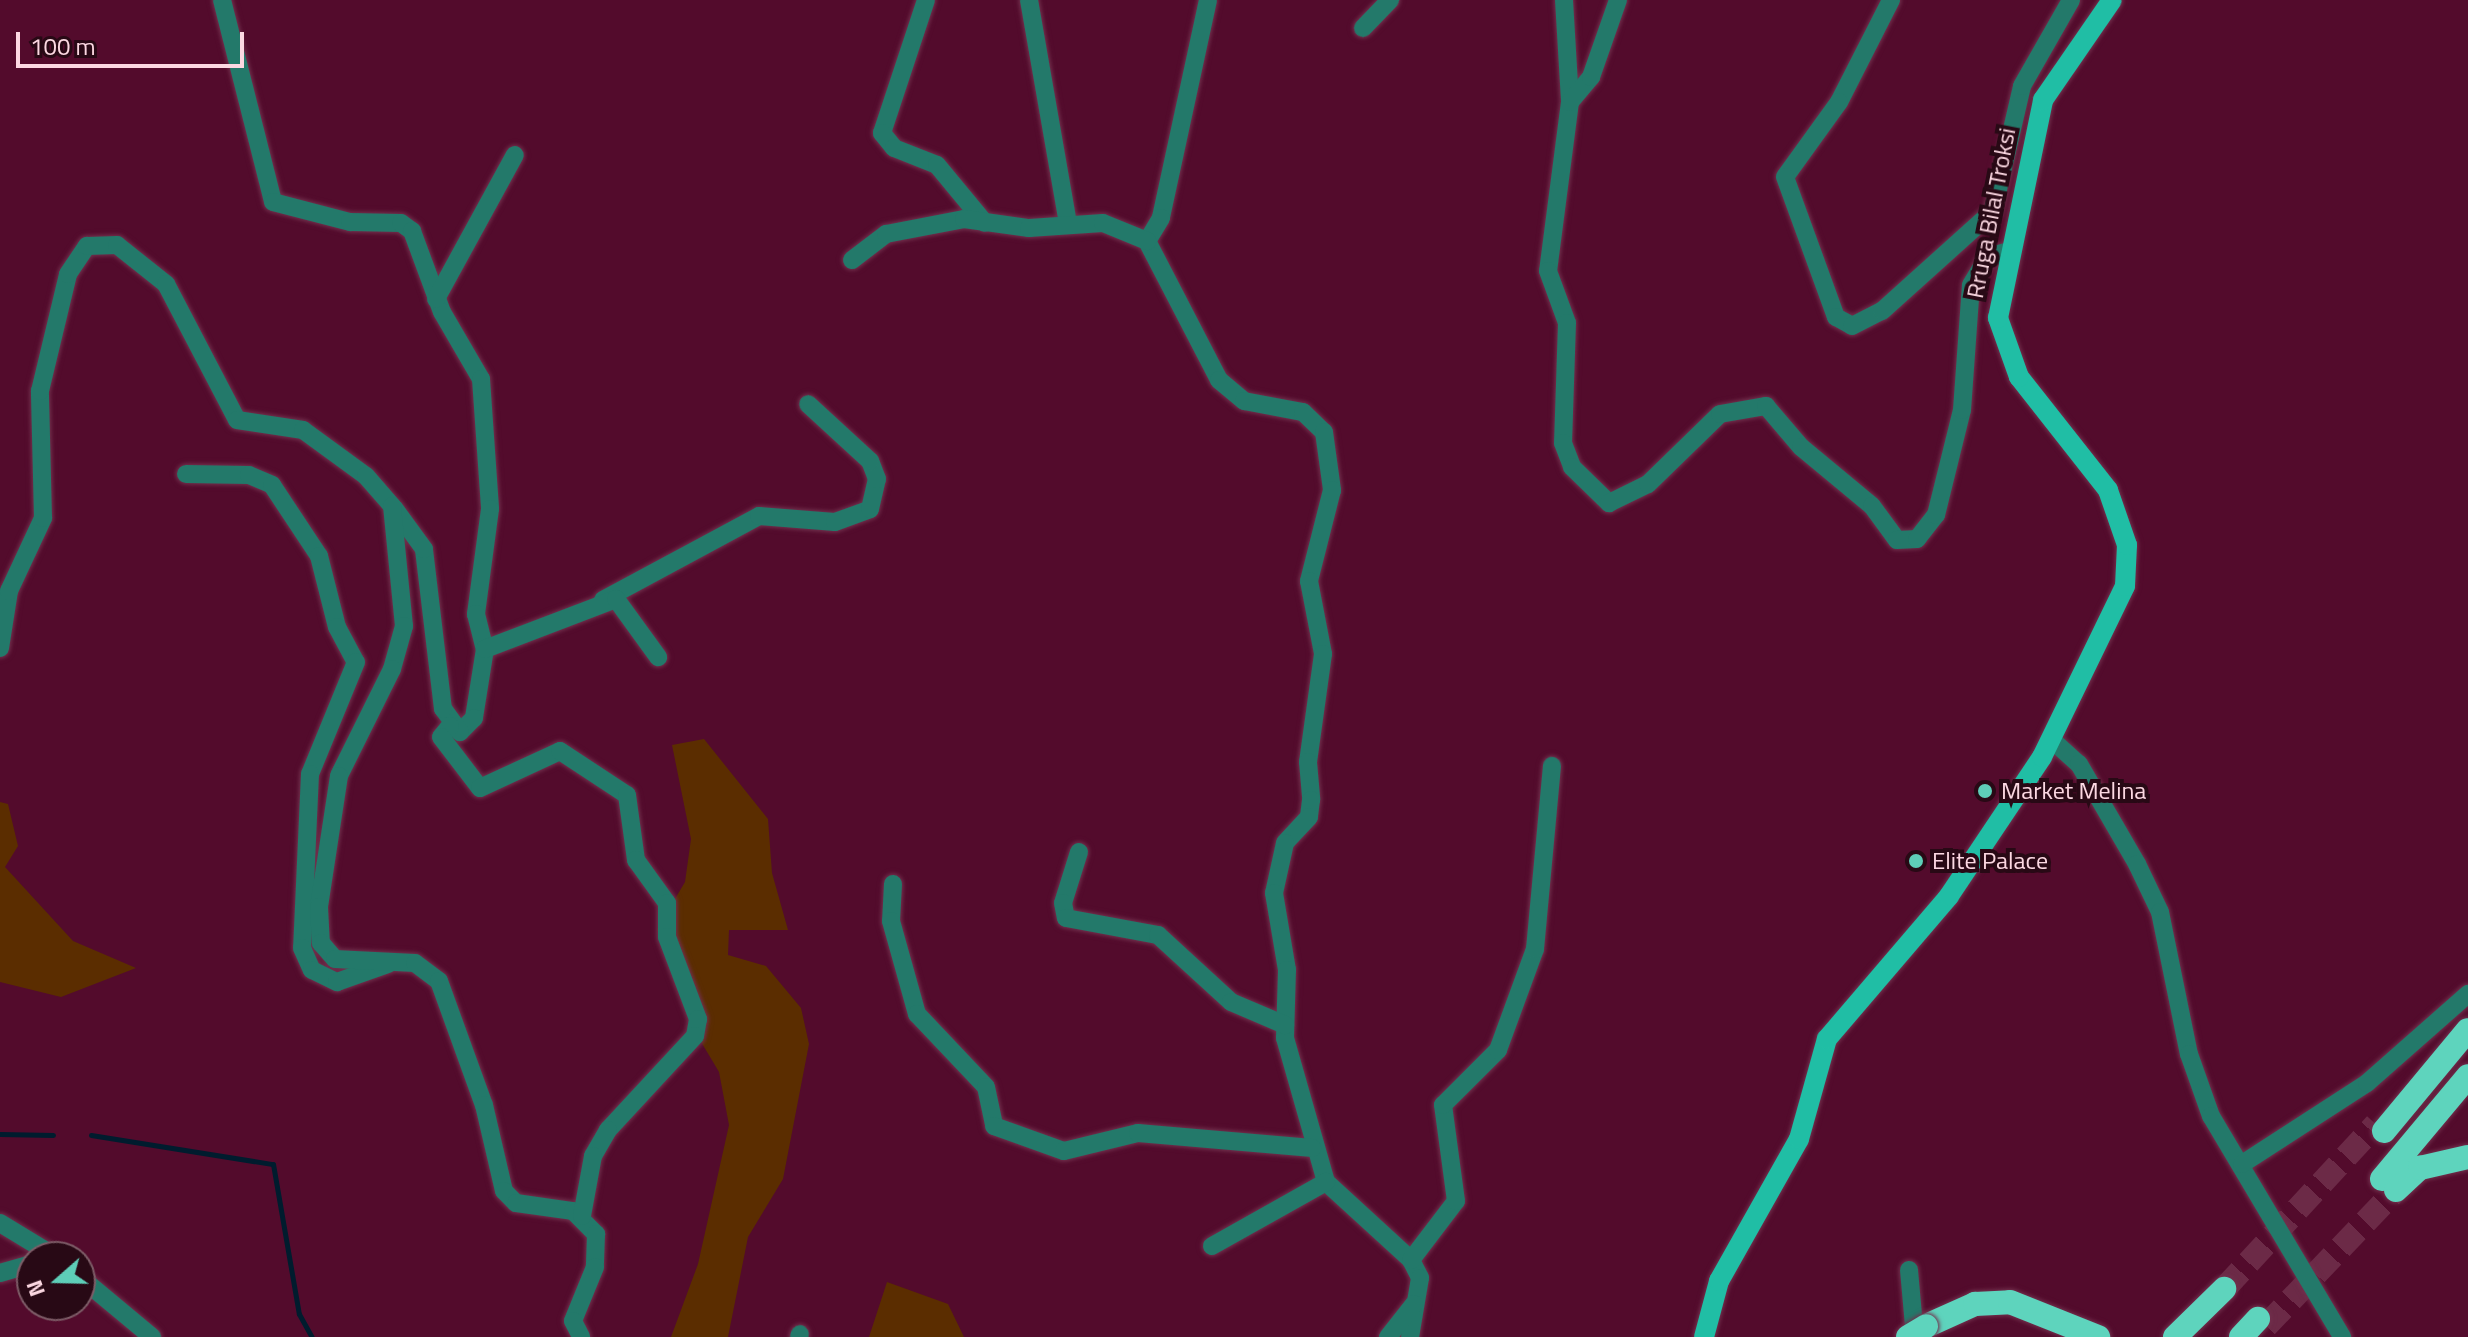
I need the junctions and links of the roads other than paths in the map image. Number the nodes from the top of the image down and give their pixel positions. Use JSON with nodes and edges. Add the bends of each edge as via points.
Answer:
{"nodes":[{"id":1,"x":222,"y":0,"type":"edge"},
{"id":2,"x":926,"y":0,"type":"edge"},
{"id":3,"x":1029,"y":0,"type":"edge"},
{"id":4,"x":1208,"y":0,"type":"edge"},
{"id":5,"x":1390,"y":0,"type":"edge"},
{"id":6,"x":1564,"y":0,"type":"edge"},
{"id":7,"x":1618,"y":0,"type":"edge"},
{"id":8,"x":1891,"y":0,"type":"edge"},
{"id":9,"x":2071,"y":0,"type":"edge"},
{"id":10,"x":2112,"y":0,"type":"edge"},
{"id":11,"x":1363,"y":28,"type":"dead end"},
{"id":12,"x":1570,"y":102,"type":"junction"},
{"id":13,"x":2023,"y":133,"type":"junction"},
{"id":14,"x":515,"y":155,"type":"dead end"},
{"id":15,"x":985,"y":223,"type":"junction"},
{"id":16,"x":1068,"y":224,"type":"junction"},
{"id":17,"x":1147,"y":241,"type":"junction"},
{"id":18,"x":2013,"y":250,"type":"junction"},
{"id":19,"x":852,"y":260,"type":"dead end"},
{"id":20,"x":436,"y":299,"type":"junction"},
{"id":21,"x":808,"y":404,"type":"dead end"},
{"id":22,"x":186,"y":474,"type":"dead end"},
{"id":23,"x":392,"y":506,"type":"junction"},
{"id":24,"x":603,"y":600,"type":"junction"},
{"id":25,"x":0,"y":648,"type":"edge"},
{"id":26,"x":485,"y":649,"type":"junction"},
{"id":27,"x":658,"y":657,"type":"dead end"},
{"id":28,"x":450,"y":726,"type":"junction"},
{"id":29,"x":2052,"y":740,"type":"junction"},
{"id":30,"x":1552,"y":766,"type":"dead end"},
{"id":31,"x":1079,"y":852,"type":"dead end"},
{"id":32,"x":893,"y":884,"type":"dead end"},
{"id":33,"x":391,"y":962,"type":"junction"},
{"id":34,"x":2468,"y":994,"type":"edge"},
{"id":35,"x":1285,"y":1025,"type":"junction"},
{"id":36,"x":2468,"y":1030,"type":"edge"},
{"id":37,"x":2468,"y":1076,"type":"edge"},
{"id":38,"x":2380,"y":1128,"type":"tunnel mouth"},
{"id":39,"x":1312,"y":1148,"type":"junction"},
{"id":40,"x":2468,"y":1157,"type":"edge"},
{"id":41,"x":2242,"y":1164,"type":"junction"},
{"id":42,"x":1326,"y":1182,"type":"junction"},
{"id":43,"x":582,"y":1216,"type":"junction"},
{"id":44,"x":0,"y":1223,"type":"edge"},
{"id":45,"x":30,"y":1241,"type":"edge"},
{"id":46,"x":1212,"y":1246,"type":"dead end"},
{"id":47,"x":1411,"y":1260,"type":"junction"},
{"id":48,"x":1909,"y":1270,"type":"dead end"},
{"id":49,"x":96,"y":1290,"type":"edge"},
{"id":50,"x":1422,"y":1292,"type":"junction"},
{"id":51,"x":2050,"y":1316,"type":"junction"},
{"id":52,"x":2260,"y":1327,"type":"tunnel mouth"},
{"id":53,"x":1916,"y":1333,"type":"edge"},
{"id":54,"x":1706,"y":1334,"type":"edge"},
{"id":55,"x":152,"y":1337,"type":"edge"},
{"id":56,"x":581,"y":1337,"type":"edge"},
{"id":57,"x":1388,"y":1337,"type":"edge"},
{"id":58,"x":1410,"y":1337,"type":"edge"},
{"id":59,"x":2071,"y":1337,"type":"edge"},
{"id":60,"x":2098,"y":1337,"type":"edge"},
{"id":61,"x":2175,"y":1337,"type":"edge"},
{"id":62,"x":2198,"y":1337,"type":"edge"},
{"id":63,"x":2241,"y":1337,"type":"edge"},
{"id":64,"x":2342,"y":1337,"type":"edge"}],
"edges":[{"from":1,"to":20,"type":"street","via":[[273,202],[350,222],[401,223],[421,242]]},
{"from":2,"to":15,"type":"street","via":[[882,133],[894,148],[937,165]]},
{"from":3,"to":16,"type":"street"},
{"from":4,"to":17,"type":"street","via":[[1161,218]]},
{"from":5,"to":11,"type":"street"},
{"from":6,"to":12,"type":"street"},
{"from":7,"to":12,"type":"street","via":[[1591,77]]},
{"from":8,"to":13,"type":"street","via":[[1839,102],[1785,177],[1836,317],[1852,326],[1882,311],[1918,272],[1984,222],[2000,199]]},
{"from":9,"to":13,"type":"street","via":[[2030,65]]},
{"from":10,"to":13,"type":"main road","name":"Rruga Bilal Troksi"},
{"from":12,"to":18,"type":"street","via":[[1548,258],[1550,289],[1568,332],[1563,443],[1572,467],[1609,503],[1648,484],[1720,414],[1766,406],[1801,447],[1872,506],[1897,540],[1917,539],[1936,515],[1962,410],[1971,285],[1988,257]]},
{"from":13,"to":18,"type":"main road","name":"Rruga Bilal Troksi"},
{"from":14,"to":20,"type":"street"},
{"from":15,"to":16,"type":"street"},
{"from":15,"to":19,"type":"street","via":[[937,222],[886,234]]},
{"from":16,"to":17,"type":"street","via":[[1103,223]]},
{"from":17,"to":35,"type":"street","via":[[1219,380],[1244,401],[1314,418],[1333,469],[1309,581],[1323,654],[1308,762],[1309,817],[1285,843],[1274,893],[1287,970]]},
{"from":18,"to":29,"type":"main road","name":"Rruga Bilal Troksi","via":[[1998,318],[2007,354],[2108,490],[2127,545],[2114,616]]},
{"from":20,"to":26,"type":"street","via":[[481,379],[490,509],[476,614]]},
{"from":21,"to":24,"type":"street","via":[[870,461],[877,479],[870,509],[835,522],[759,516]]},
{"from":22,"to":33,"type":"street","via":[[249,475],[272,485],[319,556],[337,627],[356,662],[310,774],[302,948],[312,970],[337,982]]},
{"from":23,"to":25,"type":"street","via":[[366,476],[296,426],[237,420],[166,284],[133,252],[87,246],[68,274],[40,391],[43,518],[9,591]]},
{"from":23,"to":28,"type":"street","via":[[424,549]]},
{"from":23,"to":33,"type":"street","via":[[404,626],[392,669],[339,776],[319,907],[329,954]]},
{"from":24,"to":26,"type":"street"},
{"from":24,"to":27,"type":"street","via":[[626,607]]},
{"from":26,"to":28,"type":"street","via":[[474,718],[460,732]]},
{"from":28,"to":43,"type":"street","via":[[441,737],[480,788],[560,751],[627,795],[636,860],[667,903],[667,937],[698,1019],[695,1036],[608,1130],[593,1156]]},
{"from":29,"to":41,"type":"street","via":[[2087,777],[2160,912],[2189,1054],[2211,1116]]},
{"from":29,"to":54,"type":"main road","name":"Rruga Bilal Troksi","via":[[1949,896],[1827,1039],[1795,1148],[1719,1281]]},
{"from":30,"to":47,"type":"street","via":[[1535,949],[1498,1050],[1443,1105],[1456,1201]]},
{"from":31,"to":35,"type":"street","via":[[1063,903],[1066,918],[1158,935],[1231,1002]]},
{"from":32,"to":39,"type":"street","via":[[891,921],[917,1014],[986,1087],[994,1126],[1064,1151],[1138,1133]]},
{"from":33,"to":43,"type":"street","via":[[415,963],[439,981],[509,1198]]},
{"from":34,"to":41,"type":"street","via":[[2367,1083]]},
{"from":35,"to":39,"type":"street"},
{"from":36,"to":38,"type":"highway"},
{"from":37,"to":40,"type":"highway","via":[[2389,1184],[2420,1168]]},
{"from":39,"to":42,"type":"street"},
{"from":41,"to":64,"type":"street"},
{"from":42,"to":46,"type":"street"},
{"from":42,"to":47,"type":"street"},
{"from":43,"to":56,"type":"street","via":[[599,1249],[573,1321]]},
{"from":44,"to":45,"type":"street"},
{"from":47,"to":50,"type":"street"},
{"from":48,"to":53,"type":"street"},
{"from":49,"to":55,"type":"street"},
{"from":50,"to":57,"type":"street"},
{"from":50,"to":58,"type":"street"},
{"from":51,"to":53,"type":"highway","via":[[1984,1302]]},
{"from":51,"to":59,"type":"highway"},
{"from":51,"to":60,"type":"highway"},
{"from":52,"to":63,"type":"highway"},
{"from":61,"to":62,"type":"highway","via":[[2229,1294]]}]}
